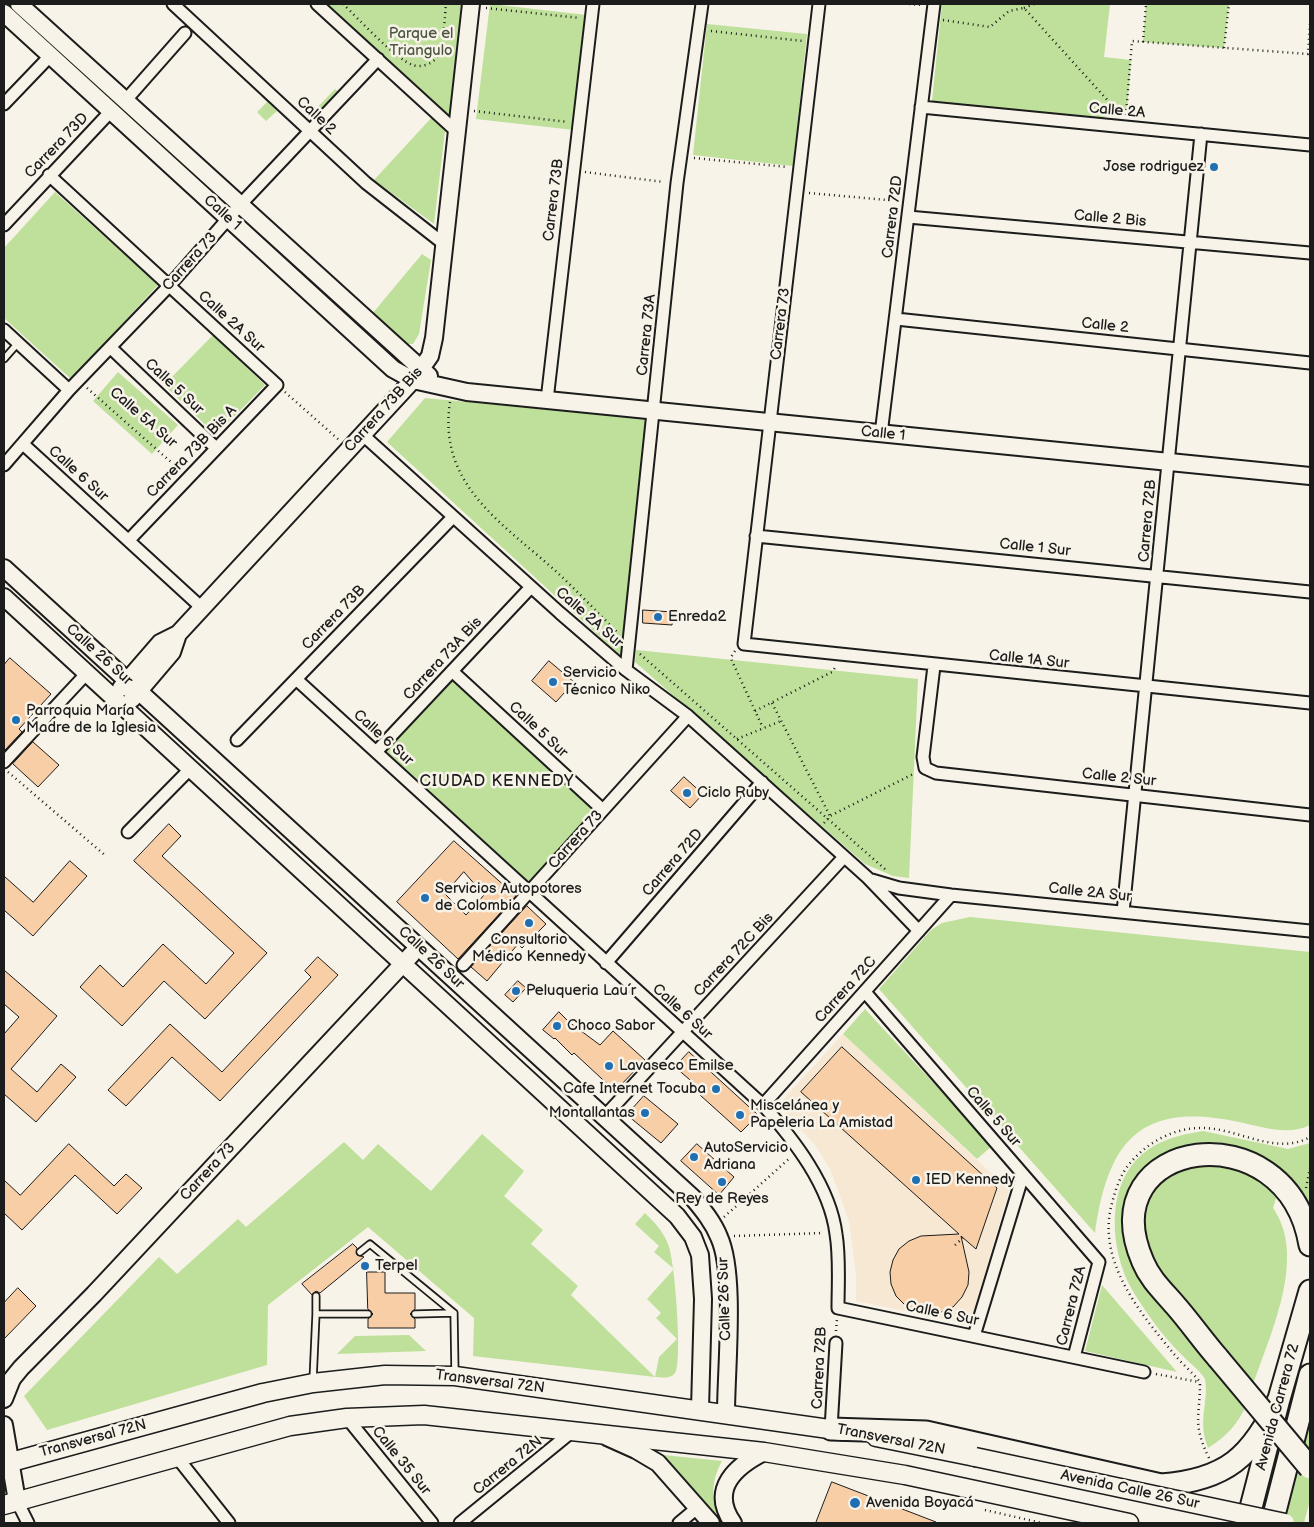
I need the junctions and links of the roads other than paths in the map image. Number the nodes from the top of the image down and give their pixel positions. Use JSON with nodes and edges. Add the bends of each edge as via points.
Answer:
{"nodes":[{"id":1,"x":19,"y":4,"type":"edge"},
{"id":2,"x":173,"y":4,"type":"edge"},
{"id":3,"x":317,"y":4,"type":"edge"},
{"id":4,"x":593,"y":4,"type":"edge"},
{"id":5,"x":702,"y":4,"type":"edge"},
{"id":6,"x":819,"y":4,"type":"edge"},
{"id":7,"x":934,"y":4,"type":"edge"},
{"id":8,"x":471,"y":5,"type":"edge"},
{"id":9,"x":4,"y":13,"type":"edge"},
{"id":10,"x":185,"y":33,"type":"dead end"},
{"id":11,"x":50,"y":56,"type":"junction"},
{"id":12,"x":78,"y":58,"type":"junction"},
{"id":13,"x":378,"y":59,"type":"junction"},
{"id":14,"x":67,"y":71,"type":"junction"},
{"id":15,"x":125,"y":101,"type":"junction"},
{"id":16,"x":4,"y":104,"type":"edge"},
{"id":17,"x":921,"y":107,"type":"junction"},
{"id":18,"x":111,"y":112,"type":"junction"},
{"id":19,"x":456,"y":131,"type":"junction"},
{"id":20,"x":311,"y":132,"type":"junction"},
{"id":21,"x":1201,"y":134,"type":"junction"},
{"id":22,"x":1310,"y":145,"type":"edge"},
{"id":23,"x":49,"y":174,"type":"junction"},
{"id":24,"x":240,"y":205,"type":"junction"},
{"id":25,"x":908,"y":217,"type":"junction"},
{"id":26,"x":228,"y":219,"type":"junction"},
{"id":27,"x":4,"y":225,"type":"edge"},
{"id":28,"x":1190,"y":241,"type":"junction"},
{"id":29,"x":444,"y":244,"type":"junction"},
{"id":30,"x":1310,"y":253,"type":"edge"},
{"id":31,"x":169,"y":286,"type":"junction"},
{"id":32,"x":896,"y":319,"type":"junction"},
{"id":33,"x":4,"y":330,"type":"edge"},
{"id":34,"x":18,"y":343,"type":"junction"},
{"id":35,"x":110,"y":348,"type":"junction"},
{"id":36,"x":1180,"y":349,"type":"junction"},
{"id":37,"x":4,"y":359,"type":"edge"},
{"id":38,"x":1310,"y":363,"type":"edge"},
{"id":39,"x":417,"y":375,"type":"junction"},
{"id":40,"x":277,"y":384,"type":"joint"},
{"id":41,"x":69,"y":390,"type":"junction"},
{"id":42,"x":547,"y":400,"type":"junction"},
{"id":43,"x":654,"y":411,"type":"junction"},
{"id":44,"x":769,"y":422,"type":"junction"},
{"id":45,"x":881,"y":434,"type":"junction"},
{"id":46,"x":363,"y":435,"type":"junction"},
{"id":47,"x":23,"y":444,"type":"junction"},
{"id":48,"x":216,"y":448,"type":"junction"},
{"id":49,"x":1168,"y":462,"type":"junction"},
{"id":50,"x":4,"y":466,"type":"edge"},
{"id":51,"x":1310,"y":476,"type":"edge"},
{"id":52,"x":453,"y":517,"type":"junction"},
{"id":53,"x":756,"y":536,"type":"junction"},
{"id":54,"x":128,"y":540,"type":"junction"},
{"id":55,"x":4,"y":568,"type":"edge"},
{"id":56,"x":1158,"y":576,"type":"junction"},
{"id":57,"x":531,"y":587,"type":"junction"},
{"id":58,"x":1310,"y":592,"type":"edge"},
{"id":59,"x":4,"y":597,"type":"edge"},
{"id":60,"x":202,"y":608,"type":"junction"},
{"id":61,"x":744,"y":644,"type":"joint"},
{"id":62,"x":934,"y":666,"type":"junction"},
{"id":63,"x":626,"y":670,"type":"junction"},
{"id":64,"x":452,"y":671,"type":"junction"},
{"id":65,"x":87,"y":673,"type":"junction"},
{"id":66,"x":296,"y":679,"type":"junction"},
{"id":67,"x":133,"y":686,"type":"junction"},
{"id":68,"x":1146,"y":687,"type":"junction"},
{"id":69,"x":119,"y":703,"type":"junction"},
{"id":70,"x":1310,"y":703,"type":"edge"},
{"id":71,"x":688,"y":716,"type":"junction"},
{"id":72,"x":237,"y":740,"type":"dead end"},
{"id":73,"x":376,"y":752,"type":"junction"},
{"id":74,"x":4,"y":762,"type":"edge"},
{"id":75,"x":191,"y":768,"type":"junction"},
{"id":76,"x":762,"y":782,"type":"junction"},
{"id":77,"x":1136,"y":795,"type":"junction"},
{"id":78,"x":603,"y":810,"type":"junction"},
{"id":79,"x":1310,"y":815,"type":"edge"},
{"id":80,"x":128,"y":832,"type":"dead end"},
{"id":81,"x":844,"y":857,"type":"junction"},
{"id":82,"x":868,"y":878,"type":"junction"},
{"id":83,"x":529,"y":892,"type":"junction"},
{"id":84,"x":951,"y":895,"type":"junction"},
{"id":85,"x":1123,"y":912,"type":"junction"},
{"id":86,"x":919,"y":931,"type":"junction"},
{"id":87,"x":1310,"y":931,"type":"edge"},
{"id":88,"x":419,"y":947,"type":"junction"},
{"id":89,"x":404,"y":963,"type":"junction"},
{"id":90,"x":606,"y":963,"type":"junction"},
{"id":91,"x":462,"y":965,"type":"dead end"},
{"id":92,"x":865,"y":992,"type":"junction"},
{"id":93,"x":683,"y":1033,"type":"junction"},
{"id":94,"x":763,"y":1105,"type":"junction"},
{"id":95,"x":604,"y":1117,"type":"junction"},
{"id":96,"x":1023,"y":1174,"type":"junction"},
{"id":97,"x":693,"y":1198,"type":"junction"},
{"id":98,"x":677,"y":1216,"type":"junction"},
{"id":99,"x":1310,"y":1245,"type":"edge"},
{"id":100,"x":360,"y":1252,"type":"dead end"},
{"id":101,"x":1099,"y":1262,"type":"joint"},
{"id":102,"x":1310,"y":1291,"type":"edge"},
{"id":103,"x":316,"y":1296,"type":"dead end"},
{"id":104,"x":454,"y":1313,"type":"junction"},
{"id":105,"x":316,"y":1314,"type":"junction"},
{"id":106,"x":368,"y":1314,"type":"dead end"},
{"id":107,"x":415,"y":1314,"type":"dead end"},
{"id":108,"x":974,"y":1336,"type":"junction"},
{"id":109,"x":836,"y":1342,"type":"road end"},
{"id":110,"x":1074,"y":1357,"type":"junction"},
{"id":111,"x":1144,"y":1372,"type":"road end"},
{"id":112,"x":1310,"y":1375,"type":"edge"},
{"id":113,"x":455,"y":1376,"type":"junction"},
{"id":114,"x":313,"y":1383,"type":"junction"},
{"id":115,"x":4,"y":1399,"type":"edge"},
{"id":116,"x":1279,"y":1399,"type":"junction"},
{"id":117,"x":700,"y":1409,"type":"junction"},
{"id":118,"x":726,"y":1413,"type":"junction"},
{"id":119,"x":347,"y":1418,"type":"junction"},
{"id":120,"x":4,"y":1426,"type":"edge"},
{"id":121,"x":831,"y":1429,"type":"junction"},
{"id":122,"x":574,"y":1430,"type":"junction"},
{"id":123,"x":597,"y":1432,"type":"junction"},
{"id":124,"x":764,"y":1452,"type":"junction"},
{"id":125,"x":176,"y":1456,"type":"junction"},
{"id":126,"x":975,"y":1456,"type":"joint"},
{"id":127,"x":7,"y":1463,"type":"edge"},
{"id":128,"x":1310,"y":1468,"type":"edge"},
{"id":129,"x":4,"y":1478,"type":"edge"},
{"id":130,"x":10,"y":1503,"type":"edge"},
{"id":131,"x":697,"y":1508,"type":"junction"},
{"id":132,"x":28,"y":1523,"type":"edge"},
{"id":133,"x":229,"y":1523,"type":"edge"},
{"id":134,"x":432,"y":1523,"type":"edge"},
{"id":135,"x":460,"y":1523,"type":"edge"},
{"id":136,"x":679,"y":1523,"type":"edge"},
{"id":137,"x":711,"y":1523,"type":"edge"},
{"id":138,"x":733,"y":1523,"type":"edge"},
{"id":139,"x":1129,"y":1523,"type":"edge"},
{"id":140,"x":1247,"y":1523,"type":"edge"},
{"id":141,"x":1272,"y":1523,"type":"edge"},
{"id":142,"x":1285,"y":1523,"type":"edge"}],
"edges":[{"from":1,"to":12,"type":"street","name":"Calle 1"},
{"from":2,"to":20,"type":"street","name":"Calle 2"},
{"from":3,"to":13,"type":"street"},
{"from":4,"to":42,"type":"street","name":"Carrera 73B"},
{"from":5,"to":43,"type":"street","name":"Carrera 73A","via":[[677,183]]},
{"from":6,"to":44,"type":"street","name":"Carrera 73"},
{"from":7,"to":17,"type":"street","name":"Carrera 72D"},
{"from":8,"to":19,"type":"street","name":"Carrera 73B Bis"},
{"from":9,"to":11,"type":"street","name":"Calle 1"},
{"from":10,"to":15,"type":"street"},
{"from":11,"to":14,"type":"street","name":"Calle 1"},
{"from":11,"to":16,"type":"street"},
{"from":12,"to":14,"type":"street"},
{"from":12,"to":15,"type":"street","name":"Calle 1"},
{"from":13,"to":19,"type":"street"},
{"from":13,"to":20,"type":"street","name":"Carrera 73"},
{"from":14,"to":18,"type":"street","name":"Calle 1"},
{"from":15,"to":24,"type":"street","name":"Calle 1"},
{"from":17,"to":21,"type":"street","name":"Calle 2A"},
{"from":17,"to":25,"type":"street","name":"Carrera 72D"},
{"from":18,"to":23,"type":"street","name":"Carrera 73D"},
{"from":18,"to":26,"type":"street","name":"Calle 1"},
{"from":19,"to":29,"type":"street","name":"Carrera 73B Bis"},
{"from":20,"to":24,"type":"street","name":"Carrera 73"},
{"from":20,"to":29,"type":"street","name":"Calle 2","via":[[366,183]]},
{"from":21,"to":22,"type":"street","name":"Calle 2A"},
{"from":21,"to":28,"type":"street","name":"Carrera 72B"},
{"from":23,"to":27,"type":"street","name":"Carrera 73D"},
{"from":23,"to":31,"type":"street","name":"Calle 2A Sur"},
{"from":24,"to":26,"type":"street","name":"Carrera 73"},
{"from":24,"to":39,"type":"street","name":"Calle 1"},
{"from":25,"to":28,"type":"street","name":"Calle 2 Bis"},
{"from":25,"to":32,"type":"street","name":"Carrera 72D"},
{"from":26,"to":31,"type":"street","name":"Carrera 73"},
{"from":26,"to":39,"type":"street","name":"Calle 1","via":[[393,368]]},
{"from":28,"to":30,"type":"street","name":"Calle 2 Bis"},
{"from":28,"to":36,"type":"street","name":"Carrera 72B"},
{"from":29,"to":39,"type":"street","name":"Carrera 73B Bis","via":[[434,338],[430,356]]},
{"from":31,"to":35,"type":"street","name":"Carrera 73"},
{"from":31,"to":40,"type":"street","name":"Calle 2A Sur"},
{"from":32,"to":36,"type":"street","name":"Calle 2"},
{"from":32,"to":45,"type":"street","name":"Carrera 72D"},
{"from":33,"to":34,"type":"street"},
{"from":34,"to":37,"type":"lane"},
{"from":34,"to":41,"type":"street"},
{"from":35,"to":41,"type":"street","name":"Carrera 73"},
{"from":35,"to":48,"type":"street","name":"Calle 5 Sur"},
{"from":36,"to":38,"type":"street","name":"Calle 2"},
{"from":36,"to":49,"type":"street","name":"Carrera 72B"},
{"from":39,"to":42,"type":"street","name":"Calle 1","via":[[453,393]]},
{"from":39,"to":46,"type":"street","name":"Carrera 73B Bis"},
{"from":40,"to":48,"type":"street","name":"Carrera 73B Bis A"},
{"from":41,"to":47,"type":"street","name":"Carrera 73"},
{"from":42,"to":43,"type":"street","name":"Calle 1"},
{"from":43,"to":44,"type":"street","name":"Calle 1"},
{"from":43,"to":63,"type":"street","name":"Carrera 73A"},
{"from":44,"to":45,"type":"street","name":"Calle 1"},
{"from":44,"to":53,"type":"street","name":"Carrera 73"},
{"from":45,"to":49,"type":"street","name":"Calle 1"},
{"from":46,"to":52,"type":"street","name":"Calle 2A Sur"},
{"from":46,"to":60,"type":"street","name":"Carrera 73B Bis"},
{"from":47,"to":50,"type":"street","name":"Carrera 73"},
{"from":47,"to":54,"type":"street","name":"Calle 6 Sur"},
{"from":48,"to":54,"type":"street","name":"Carrera 73B Bis A"},
{"from":49,"to":51,"type":"street","name":"Calle 1"},
{"from":49,"to":56,"type":"street","name":"Carrera 72B"},
{"from":52,"to":57,"type":"street","name":"Calle 2A Sur"},
{"from":52,"to":66,"type":"street","name":"Carrera 73B"},
{"from":53,"to":56,"type":"street","name":"Calle 1 Sur"},
{"from":53,"to":61,"type":"street","name":"Carrera 73"},
{"from":54,"to":60,"type":"street","name":"Calle 6 Sur"},
{"from":55,"to":67,"type":"street","name":"Calle 26 Sur"},
{"from":56,"to":58,"type":"street","name":"Calle 1 Sur"},
{"from":56,"to":68,"type":"street","name":"Carrera 72B"},
{"from":57,"to":63,"type":"street","name":"Calle 2A Sur"},
{"from":57,"to":64,"type":"street","name":"Carrera 73A Bis"},
{"from":59,"to":65,"type":"street","name":"Calle 26 Sur"},
{"from":60,"to":67,"type":"street","name":"Carrera 73B Bis","via":[[178,634],[160,643]]},
{"from":61,"to":62,"type":"street","name":"Calle 1A Sur"},
{"from":62,"to":68,"type":"street","name":"Calle 1A Sur"},
{"from":62,"to":77,"type":"street","name":"Calle 2 Sur","via":[[923,757],[925,768],[936,773]]},
{"from":63,"to":71,"type":"street","name":"Calle 2A Sur"},
{"from":64,"to":73,"type":"street","name":"Carrera 73A Bis"},
{"from":64,"to":78,"type":"street","name":"Calle 5 Sur"},
{"from":65,"to":69,"type":"street","name":"Calle 26 Sur"},
{"from":65,"to":74,"type":"street"},
{"from":66,"to":72,"type":"street","name":"Carrera 73B"},
{"from":66,"to":73,"type":"street","name":"Calle 6 Sur"},
{"from":67,"to":69,"type":"street","name":"Carrera 73B Bis"},
{"from":67,"to":88,"type":"street","name":"Calle 26 Sur"},
{"from":68,"to":70,"type":"street","name":"Calle 1A Sur"},
{"from":68,"to":77,"type":"street","name":"Carrera 72B"},
{"from":69,"to":75,"type":"street","name":"Calle 26 Sur"},
{"from":71,"to":76,"type":"street","name":"Calle 2A Sur"},
{"from":71,"to":78,"type":"street","name":"Carrera 73"},
{"from":73,"to":83,"type":"street","name":"Calle 6 Sur"},
{"from":75,"to":80,"type":"street"},
{"from":75,"to":89,"type":"street","name":"Calle 26 Sur"},
{"from":76,"to":81,"type":"street","name":"Calle 2A Sur"},
{"from":76,"to":90,"type":"street","name":"Carrera 72D"},
{"from":77,"to":79,"type":"street","name":"Calle 2 Sur"},
{"from":77,"to":85,"type":"street","name":"Carrera 72B"},
{"from":78,"to":83,"type":"street","name":"Carrera 73"},
{"from":81,"to":82,"type":"street","name":"Calle 2A Sur"},
{"from":81,"to":93,"type":"street","name":"Carrera 72C Bis"},
{"from":82,"to":84,"type":"street","name":"Calle 2A Sur","via":[[899,888]]},
{"from":82,"to":86,"type":"street","name":"Calle 2A Sur"},
{"from":83,"to":90,"type":"street","name":"Calle 6 Sur"},
{"from":83,"to":91,"type":"street","name":"Carrera 73"},
{"from":84,"to":85,"type":"street","name":"Calle 2A Sur"},
{"from":84,"to":86,"type":"street","name":"Carrera 72C"},
{"from":85,"to":87,"type":"street","name":"Calle 2A Sur"},
{"from":86,"to":92,"type":"street","name":"Carrera 72C"},
{"from":88,"to":89,"type":"street","name":"Carrera 73"},
{"from":88,"to":95,"type":"street","name":"Calle 26 Sur"},
{"from":89,"to":98,"type":"street","name":"Calle 26 Sur"},
{"from":89,"to":115,"type":"street","name":"Carrera 73","via":[[21,1368],[12,1379]]},
{"from":90,"to":93,"type":"street","name":"Calle 6 Sur"},
{"from":92,"to":94,"type":"street","name":"Carrera 72C"},
{"from":92,"to":96,"type":"street","name":"Calle 5 Sur"},
{"from":93,"to":94,"type":"street","name":"Calle 6 Sur"},
{"from":93,"to":95,"type":"street","name":"Carrera 72C Bis"},
{"from":94,"to":108,"type":"street","name":"Calle 6 Sur","via":[[800,1149],[818,1182],[836,1233],[838,1308]]},
{"from":95,"to":97,"type":"street","name":"Calle 26 Sur"},
{"from":96,"to":101,"type":"street","name":"Calle 5 Sur"},
{"from":96,"to":108,"type":"street"},
{"from":97,"to":98,"type":"street"},
{"from":97,"to":118,"type":"street","name":"Calle 26 Sur","via":[[716,1231],[725,1253],[728,1296]]},
{"from":98,"to":117,"type":"street","name":"Calle 26 Sur","via":[[693,1237],[701,1265]]},
{"from":99,"to":128,"type":"highway","bridge":true,"via":[[1306,1224],[1289,1192],[1274,1177],[1244,1160],[1203,1154],[1184,1156],[1167,1164],[1150,1176],[1134,1213],[1135,1236],[1143,1263],[1161,1290]]},
{"from":100,"to":104,"type":"lane","via":[[370,1244]]},
{"from":101,"to":110,"type":"street","name":"Carrera 72A"},
{"from":102,"to":116,"type":"highway","name":"Avenida Carrera 72"},
{"from":103,"to":105,"type":"lane"},
{"from":104,"to":107,"type":"lane"},
{"from":104,"to":113,"type":"lane"},
{"from":105,"to":106,"type":"lane"},
{"from":105,"to":114,"type":"lane"},
{"from":108,"to":110,"type":"street","name":"Calle 6 Sur"},
{"from":109,"to":121,"type":"street","name":"Carrera 72B"},
{"from":110,"to":111,"type":"street","name":"Calle 6 Sur"},
{"from":112,"to":141,"type":"highway","name":"Avenida Carrera 72"},
{"from":113,"to":114,"type":"main road","name":"Transversal 72N","via":[[385,1375]]},
{"from":113,"to":117,"type":"main road","name":"Transversal 72N"},
{"from":114,"to":127,"type":"main road","name":"Transversal 72N"},
{"from":116,"to":121,"type":"highway","via":[[1264,1430],[1233,1463],[1216,1473],[1182,1484],[1161,1485],[926,1432]]},
{"from":116,"to":140,"type":"highway","name":"Avenida Carrera 72"},
{"from":117,"to":118,"type":"main road","name":"Transversal 72N"},
{"from":118,"to":121,"type":"main road","name":"Transversal 72N"},
{"from":119,"to":122,"type":"main road","via":[[424,1415]]},
{"from":119,"to":125,"type":"main road","via":[[290,1426]]},
{"from":119,"to":134,"type":"street","name":"Calle 35 Sur"},
{"from":120,"to":127,"type":"street"},
{"from":121,"to":126,"type":"main road","name":"Transversal 72N"},
{"from":122,"to":123,"type":"main road"},
{"from":122,"to":135,"type":"street","name":"Carrera 72N"},
{"from":123,"to":124,"type":"main road"},
{"from":123,"to":131,"type":"street","via":[[658,1463]]},
{"from":124,"to":138,"type":"street","via":[[744,1462],[732,1474],[725,1490],[725,1505]]},
{"from":124,"to":139,"type":"main road","via":[[905,1475]]},
{"from":125,"to":130,"type":"main road"},
{"from":125,"to":133,"type":"street"},
{"from":126,"to":142,"type":"main road","name":"Avenida Calle 26 Sur","bridge":true},
{"from":127,"to":130,"type":"street"},
{"from":129,"to":130,"type":"street"},
{"from":130,"to":132,"type":"street"},
{"from":131,"to":136,"type":"street"},
{"from":131,"to":137,"type":"street"}]}
